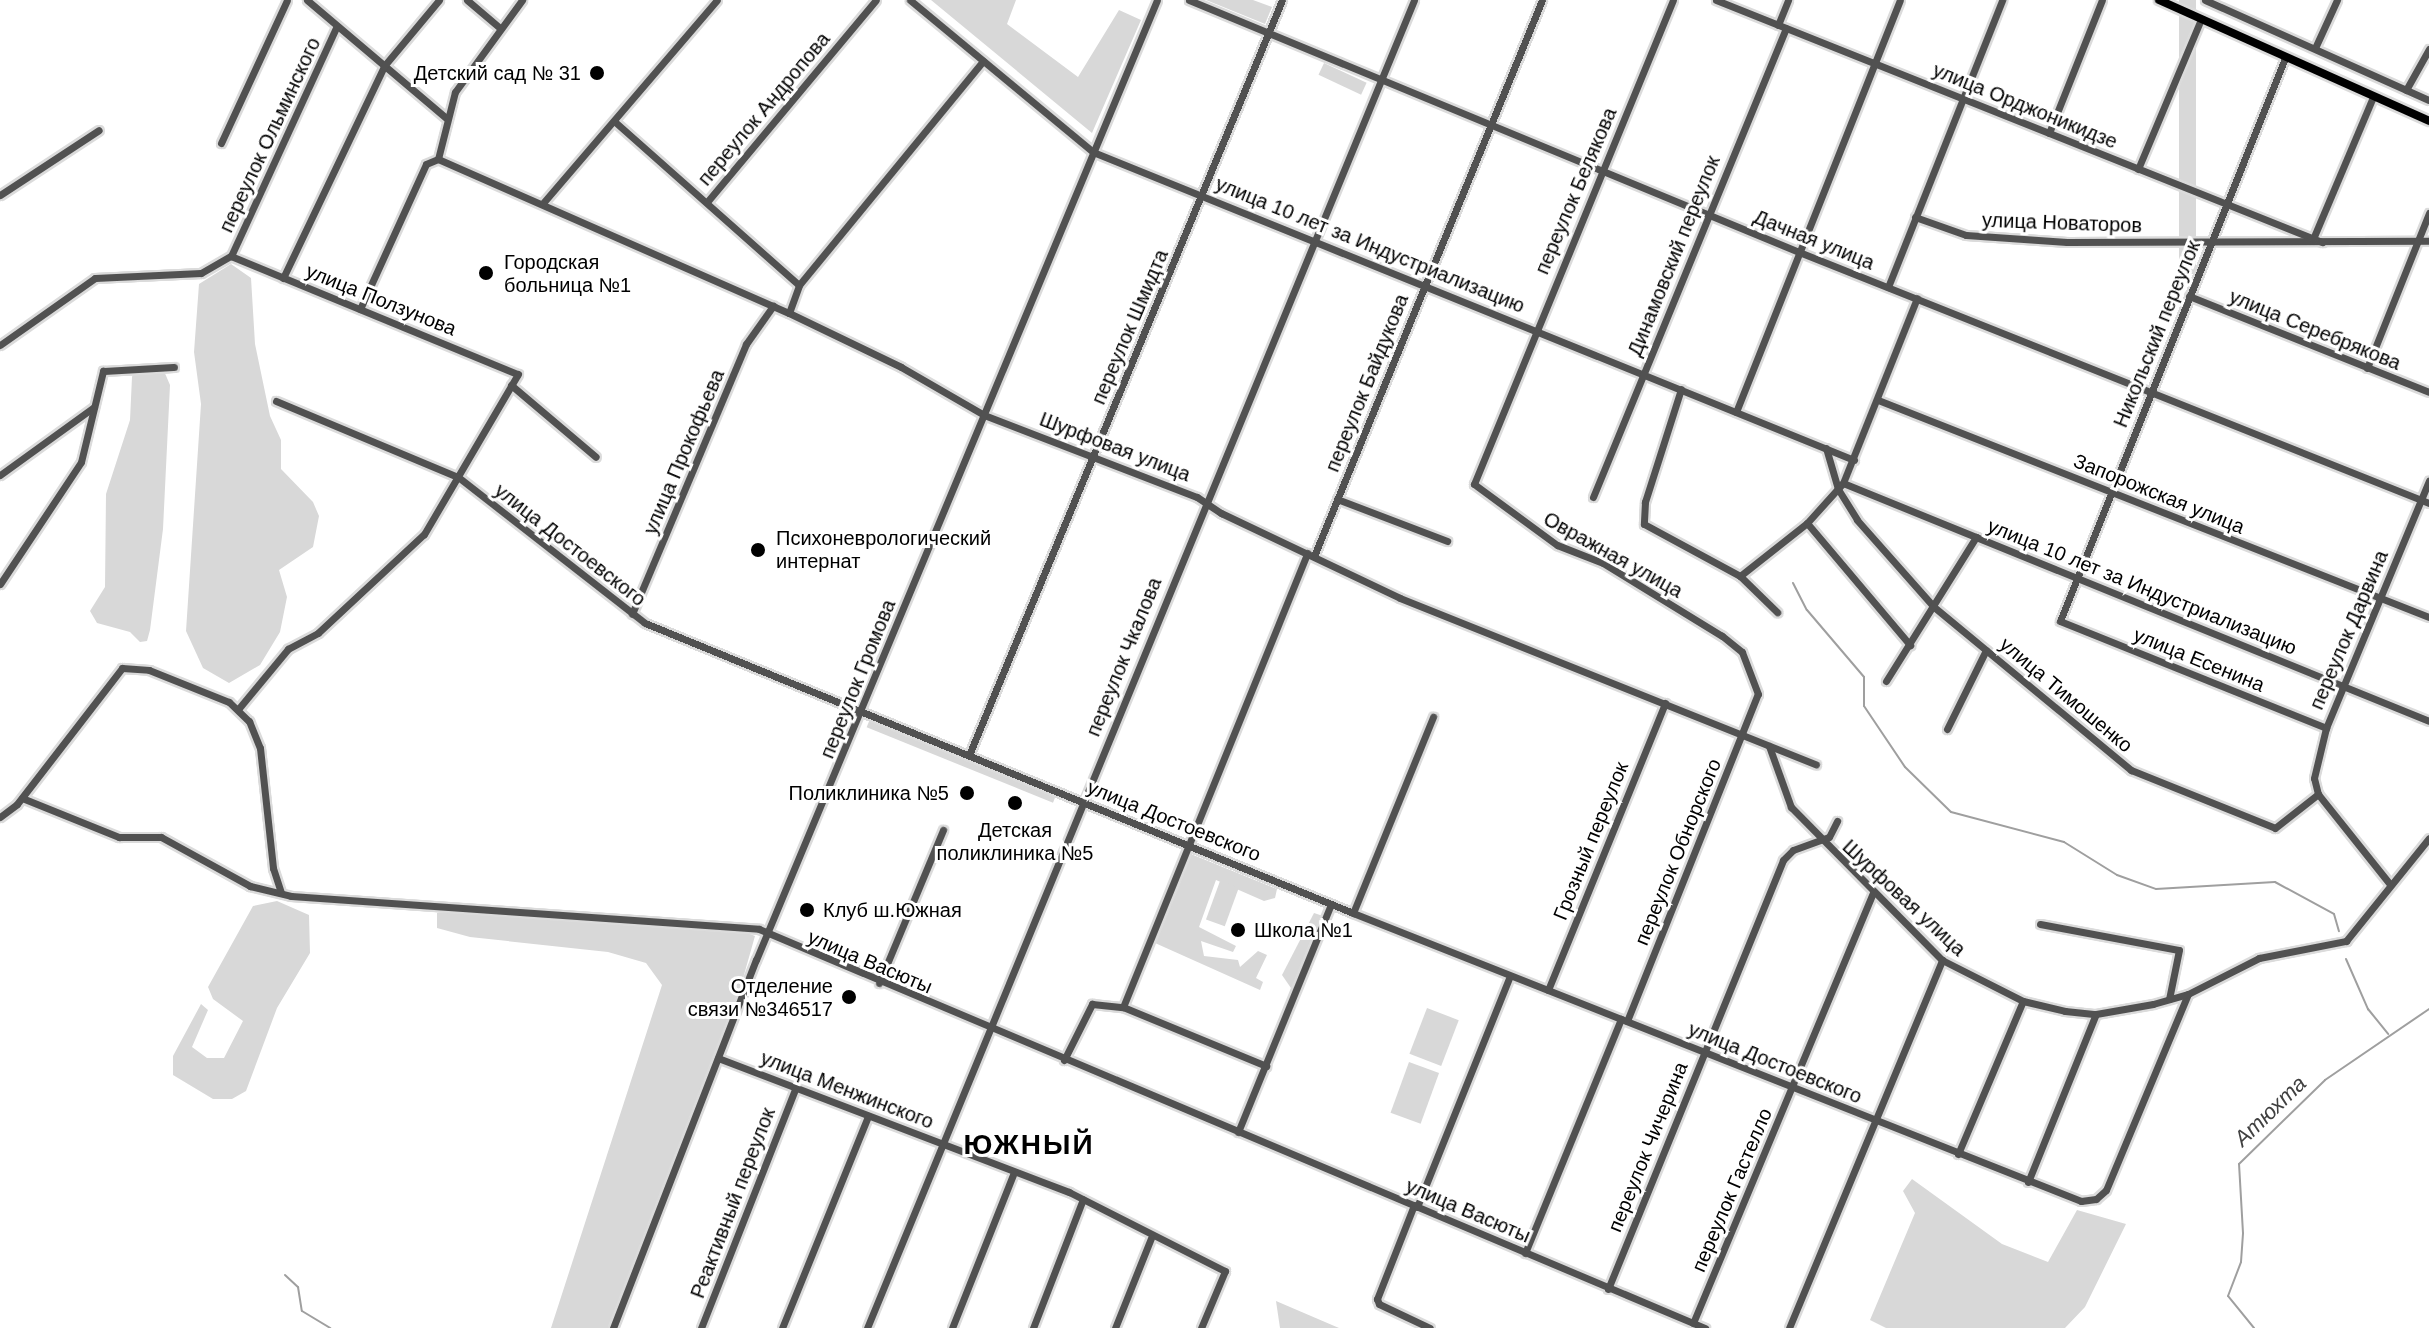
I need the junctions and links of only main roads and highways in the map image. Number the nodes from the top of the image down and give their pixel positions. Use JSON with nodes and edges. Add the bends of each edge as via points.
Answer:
{"nodes":[{"id":1,"x":2159,"y":0,"type":"edge"},
{"id":2,"x":2429,"y":121,"type":"edge"}],
"edges":[{"from":1,"to":2,"type":"main road"}]}
